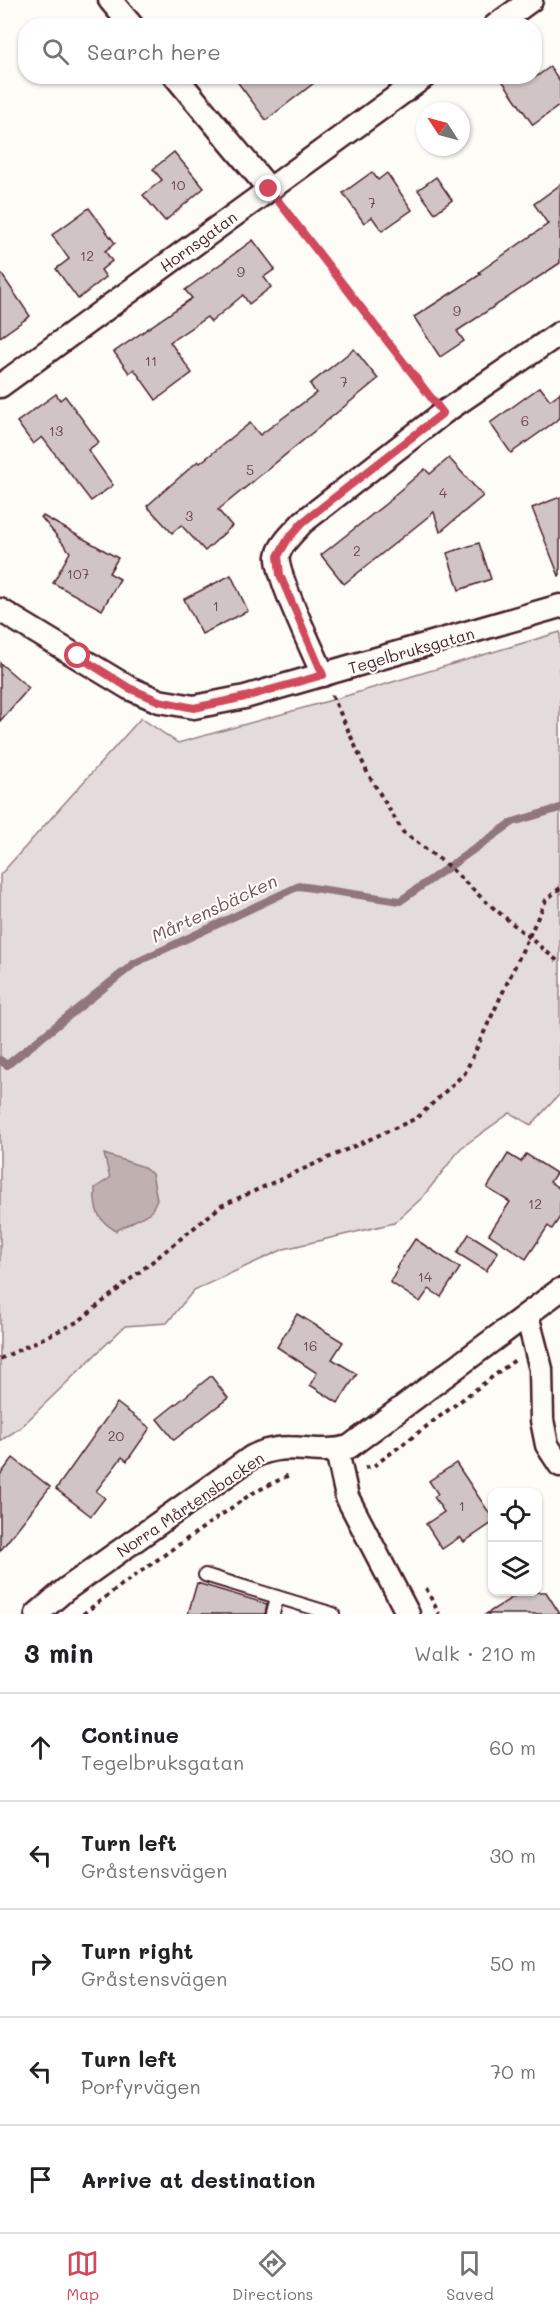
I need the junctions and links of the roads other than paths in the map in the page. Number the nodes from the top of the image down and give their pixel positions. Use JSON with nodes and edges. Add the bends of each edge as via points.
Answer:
{"nodes":[{"id":1,"x":531,"y":0,"type":"edge"},
{"id":2,"x":113,"y":1,"type":"edge"},
{"id":3,"x":126,"y":18,"type":"edge"},
{"id":4,"x":506,"y":18,"type":"edge"},
{"id":5,"x":182,"y":84,"type":"edge"},
{"id":6,"x":414,"y":84,"type":"edge"},
{"id":7,"x":269,"y":189,"type":"junction"},
{"id":8,"x":560,"y":333,"type":"edge"},
{"id":9,"x":0,"y":386,"type":"edge"},
{"id":10,"x":560,"y":606,"type":"edge"},
{"id":11,"x":0,"y":610,"type":"edge"},
{"id":12,"x":323,"y":675,"type":"junction"},
{"id":13,"x":560,"y":1290,"type":"edge"},
{"id":14,"x":527,"y":1315,"type":"junction"},
{"id":15,"x":337,"y":1451,"type":"junction"},
{"id":16,"x":560,"y":1465,"type":"edge"},
{"id":17,"x":205,"y":1575,"type":"dead end"},
{"id":18,"x":278,"y":1597,"type":"junction"},
{"id":19,"x":403,"y":1612,"type":"edge"},
{"id":20,"x":37,"y":1614,"type":"edge"},
{"id":21,"x":273,"y":1614,"type":"edge"},
{"id":22,"x":333,"y":1614,"type":"edge"}],
"edges":[{"from":1,"to":4,"type":"street"},
{"from":2,"to":3,"type":"street"},
{"from":5,"to":7,"type":"street"},
{"from":6,"to":7,"type":"street","name":"Hornsgatan"},
{"from":7,"to":9,"type":"street","name":"Hornsgatan"},
{"from":8,"to":12,"type":"street","via":[[443,413],[303,522],[288,539],[278,556],[280,575]]},
{"from":10,"to":12,"type":"street","name":"Tegelbruksgatan"},
{"from":11,"to":12,"type":"street","name":"Tegelbruksgatan","via":[[129,688],[159,701],[194,708]]},
{"from":13,"to":14,"type":"street"},
{"from":14,"to":15,"type":"street","via":[[364,1437]]},
{"from":14,"to":16,"type":"street","via":[[540,1369],[542,1420],[548,1445]]},
{"from":15,"to":19,"type":"street","via":[[347,1497]]},
{"from":15,"to":20,"type":"street","name":"Norra Mårtensbacken","via":[[280,1447],[252,1457]]},
{"from":17,"to":18,"type":"lane"},
{"from":18,"to":21,"type":"lane"},
{"from":18,"to":22,"type":"lane"}]}
